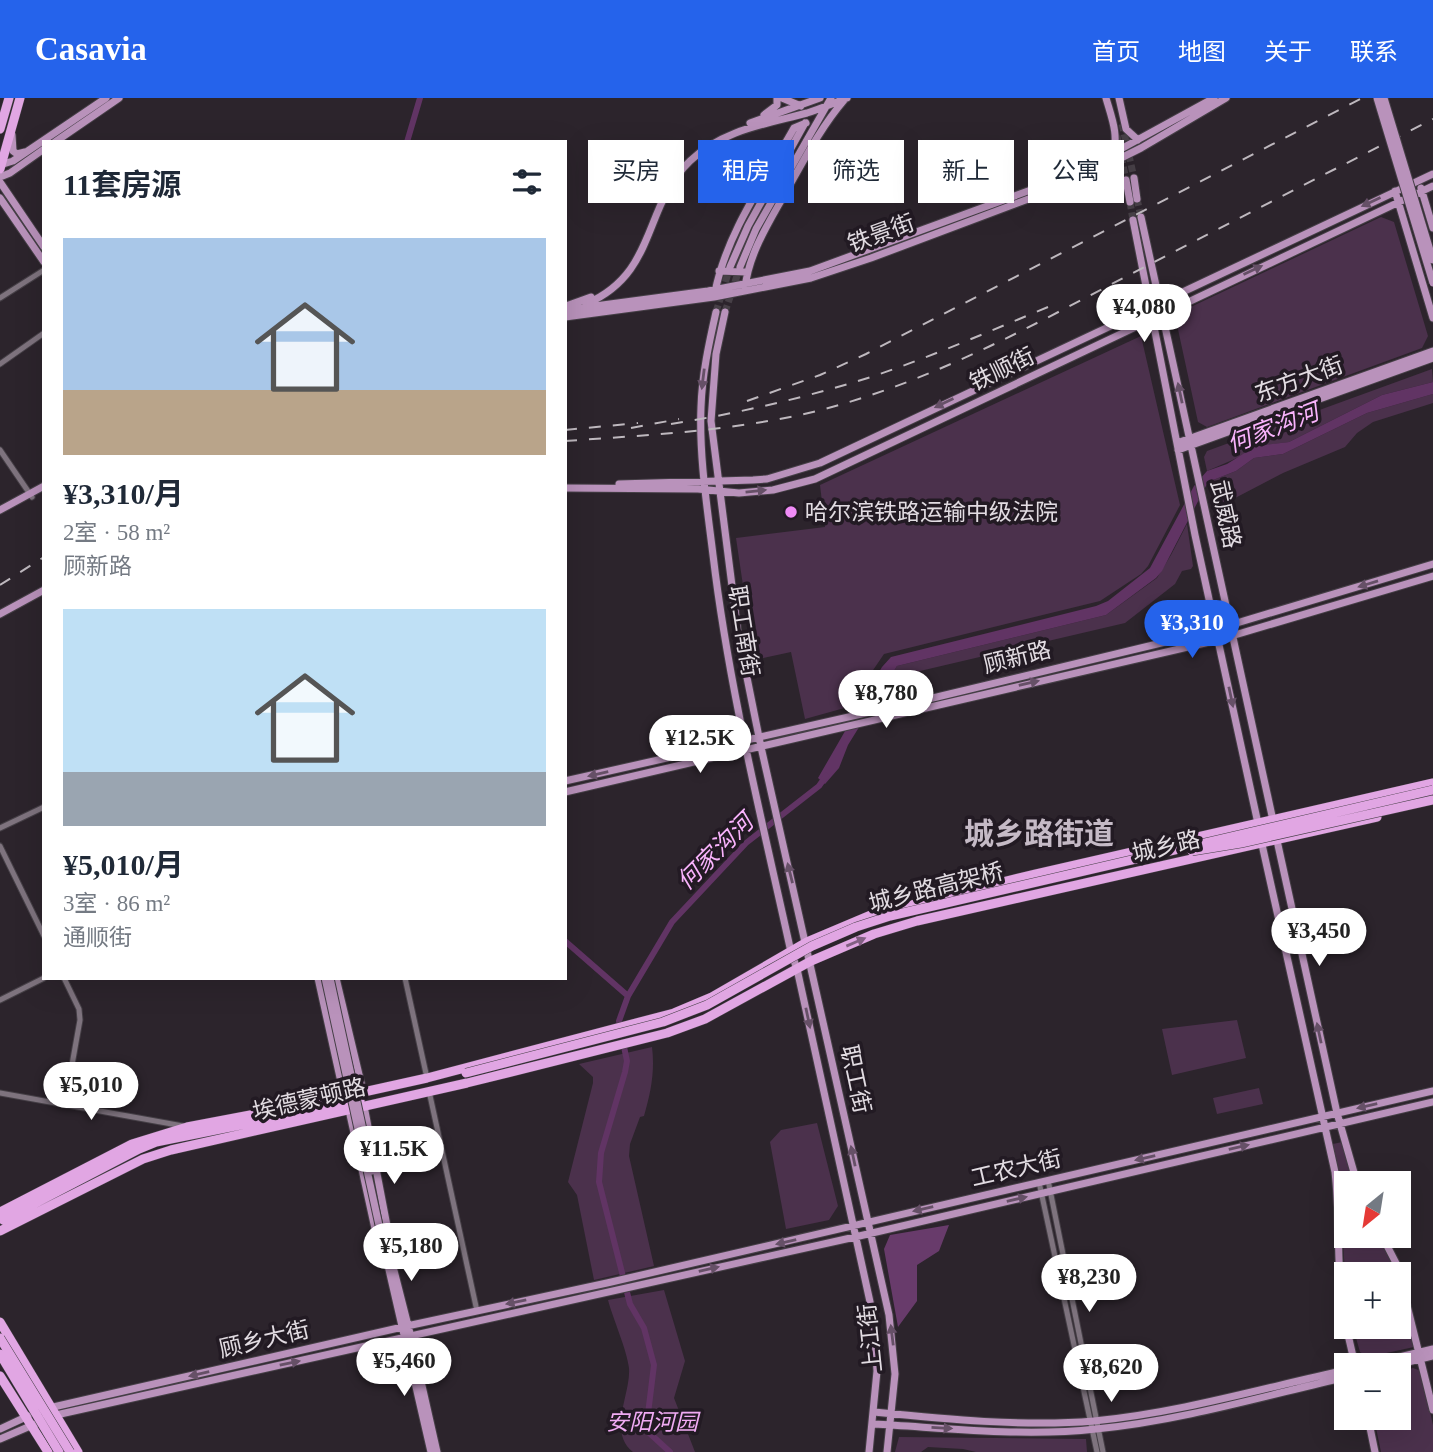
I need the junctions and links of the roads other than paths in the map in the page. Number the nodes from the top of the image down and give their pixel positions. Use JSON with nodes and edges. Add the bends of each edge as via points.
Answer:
{"nodes":[{"id":1,"x":9,"y":98,"type":"edge"},
{"id":2,"x":20,"y":98,"type":"edge"},
{"id":3,"x":106,"y":98,"type":"edge"},
{"id":4,"x":119,"y":98,"type":"edge"},
{"id":5,"x":779,"y":98,"type":"edge"},
{"id":6,"x":791,"y":98,"type":"edge"},
{"id":7,"x":819,"y":98,"type":"edge"},
{"id":8,"x":846,"y":98,"type":"edge"},
{"id":9,"x":1106,"y":98,"type":"edge"},
{"id":10,"x":1118,"y":98,"type":"edge"},
{"id":11,"x":1214,"y":98,"type":"edge"},
{"id":12,"x":1226,"y":98,"type":"edge"},
{"id":13,"x":1377,"y":98,"type":"edge"},
{"id":14,"x":1384,"y":98,"type":"edge"},
{"id":15,"x":829,"y":102,"type":"edge"},
{"id":16,"x":804,"y":105,"type":"junction"},
{"id":17,"x":811,"y":112,"type":"junction"},
{"id":18,"x":780,"y":120,"type":"junction"},
{"id":19,"x":755,"y":123,"type":"junction"},
{"id":20,"x":12,"y":128,"type":"junction"},
{"id":21,"x":0,"y":129,"type":"edge"},
{"id":22,"x":797,"y":130,"type":"junction"},
{"id":23,"x":44,"y":140,"type":"edge"},
{"id":24,"x":58,"y":140,"type":"edge"},
{"id":25,"x":1115,"y":140,"type":"tunnel mouth"},
{"id":26,"x":1138,"y":140,"type":"junction"},
{"id":27,"x":42,"y":141,"type":"edge"},
{"id":28,"x":1124,"y":149,"type":"edge"},
{"id":29,"x":29,"y":150,"type":"junction"},
{"id":30,"x":42,"y":150,"type":"edge"},
{"id":31,"x":1,"y":166,"type":"edge"},
{"id":32,"x":1433,"y":174,"type":"edge"},
{"id":33,"x":0,"y":179,"type":"edge"},
{"id":34,"x":1130,"y":179,"type":"tunnel mouth"},
{"id":35,"x":1419,"y":180,"type":"junction"},
{"id":36,"x":1433,"y":186,"type":"edge"},
{"id":37,"x":1395,"y":191,"type":"junction"},
{"id":38,"x":1028,"y":192,"type":"edge"},
{"id":39,"x":1422,"y":192,"type":"junction"},
{"id":40,"x":0,"y":198,"type":"edge"},
{"id":41,"x":1134,"y":201,"type":"tunnel mouth"},
{"id":42,"x":1399,"y":203,"type":"junction"},
{"id":43,"x":1141,"y":217,"type":"tunnel mouth"},
{"id":44,"x":1133,"y":220,"type":"tunnel mouth"},
{"id":45,"x":1433,"y":228,"type":"edge"},
{"id":46,"x":42,"y":244,"type":"edge"},
{"id":47,"x":42,"y":259,"type":"edge"},
{"id":48,"x":1433,"y":260,"type":"edge"},
{"id":49,"x":730,"y":267,"type":"tunnel mouth"},
{"id":50,"x":743,"y":270,"type":"junction"},
{"id":51,"x":42,"y":271,"type":"edge"},
{"id":52,"x":719,"y":271,"type":"junction"},
{"id":53,"x":1433,"y":283,"type":"edge"},
{"id":54,"x":745,"y":288,"type":"junction"},
{"id":55,"x":715,"y":293,"type":"junction"},
{"id":56,"x":0,"y":298,"type":"edge"},
{"id":57,"x":1160,"y":301,"type":"junction"},
{"id":58,"x":1151,"y":305,"type":"junction"},
{"id":59,"x":567,"y":309,"type":"edge"},
{"id":60,"x":716,"y":312,"type":"tunnel mouth"},
{"id":61,"x":725,"y":312,"type":"tunnel mouth"},
{"id":62,"x":1163,"y":314,"type":"junction"},
{"id":63,"x":567,"y":317,"type":"edge"},
{"id":64,"x":1153,"y":317,"type":"junction"},
{"id":65,"x":1433,"y":318,"type":"edge"},
{"id":66,"x":42,"y":334,"type":"edge"},
{"id":67,"x":1433,"y":351,"type":"edge"},
{"id":68,"x":1433,"y":358,"type":"edge"},
{"id":69,"x":0,"y":364,"type":"edge"},
{"id":70,"x":1191,"y":442,"type":"junction"},
{"id":71,"x":1178,"y":446,"type":"junction"},
{"id":72,"x":0,"y":450,"type":"edge"},
{"id":73,"x":719,"y":482,"type":"junction"},
{"id":74,"x":567,"y":486,"type":"edge"},
{"id":75,"x":705,"y":487,"type":"junction"},
{"id":76,"x":42,"y":490,"type":"edge"},
{"id":77,"x":720,"y":493,"type":"junction"},
{"id":78,"x":31,"y":496,"type":"junction"},
{"id":79,"x":0,"y":512,"type":"edge"},
{"id":80,"x":1433,"y":564,"type":"edge"},
{"id":81,"x":1433,"y":576,"type":"edge"},
{"id":82,"x":42,"y":590,"type":"edge"},
{"id":83,"x":0,"y":612,"type":"edge"},
{"id":84,"x":1230,"y":625,"type":"junction"},
{"id":85,"x":1216,"y":629,"type":"junction"},
{"id":86,"x":1232,"y":635,"type":"junction"},
{"id":87,"x":1218,"y":640,"type":"junction"},
{"id":88,"x":938,"y":701,"type":"junction"},
{"id":89,"x":759,"y":737,"type":"junction"},
{"id":90,"x":743,"y":740,"type":"junction"},
{"id":91,"x":761,"y":747,"type":"junction"},
{"id":92,"x":745,"y":750,"type":"junction"},
{"id":93,"x":567,"y":781,"type":"edge"},
{"id":94,"x":1433,"y":783,"type":"edge"},
{"id":95,"x":567,"y":792,"type":"edge"},
{"id":96,"x":1433,"y":797,"type":"edge"},
{"id":97,"x":42,"y":808,"type":"edge"},
{"id":98,"x":1273,"y":820,"type":"junction"},
{"id":99,"x":1258,"y":823,"type":"junction"},
{"id":100,"x":0,"y":828,"type":"edge"},
{"id":101,"x":1277,"y":841,"type":"junction"},
{"id":102,"x":1262,"y":844,"type":"junction"},
{"id":103,"x":0,"y":846,"type":"edge"},
{"id":104,"x":42,"y":932,"type":"edge"},
{"id":105,"x":807,"y":942,"type":"junction"},
{"id":106,"x":791,"y":952,"type":"junction"},
{"id":107,"x":811,"y":961,"type":"junction"},
{"id":108,"x":797,"y":969,"type":"junction"},
{"id":109,"x":42,"y":979,"type":"edge"},
{"id":110,"x":65,"y":980,"type":"edge"},
{"id":111,"x":318,"y":980,"type":"edge"},
{"id":112,"x":328,"y":980,"type":"edge"},
{"id":113,"x":336,"y":980,"type":"edge"},
{"id":114,"x":405,"y":980,"type":"edge"},
{"id":115,"x":0,"y":1000,"type":"edge"},
{"id":116,"x":467,"y":1075,"type":"junction"},
{"id":117,"x":429,"y":1085,"type":"junction"},
{"id":118,"x":385,"y":1086,"type":"junction"},
{"id":119,"x":362,"y":1087,"type":"junction"},
{"id":120,"x":343,"y":1091,"type":"junction"},
{"id":121,"x":1433,"y":1091,"type":"edge"},
{"id":122,"x":0,"y":1093,"type":"edge"},
{"id":123,"x":323,"y":1101,"type":"junction"},
{"id":124,"x":1433,"y":1102,"type":"edge"},
{"id":125,"x":65,"y":1104,"type":"junction"},
{"id":126,"x":364,"y":1106,"type":"junction"},
{"id":127,"x":349,"y":1107,"type":"junction"},
{"id":128,"x":1337,"y":1113,"type":"junction"},
{"id":129,"x":1322,"y":1117,"type":"junction"},
{"id":130,"x":1340,"y":1124,"type":"junction"},
{"id":131,"x":187,"y":1127,"type":"junction"},
{"id":132,"x":1324,"y":1127,"type":"junction"},
{"id":133,"x":1354,"y":1171,"type":"edge"},
{"id":134,"x":1048,"y":1180,"type":"junction"},
{"id":135,"x":1040,"y":1182,"type":"junction"},
{"id":136,"x":1046,"y":1192,"type":"junction"},
{"id":137,"x":1,"y":1221,"type":"edge"},
{"id":138,"x":868,"y":1223,"type":"junction"},
{"id":139,"x":853,"y":1226,"type":"junction"},
{"id":140,"x":870,"y":1233,"type":"junction"},
{"id":141,"x":855,"y":1237,"type":"junction"},
{"id":142,"x":1388,"y":1248,"type":"edge"},
{"id":143,"x":1339,"y":1262,"type":"edge"},
{"id":144,"x":391,"y":1273,"type":"junction"},
{"id":145,"x":608,"y":1287,"type":"junction"},
{"id":146,"x":477,"y":1311,"type":"junction"},
{"id":147,"x":0,"y":1322,"type":"edge"},
{"id":148,"x":404,"y":1326,"type":"junction"},
{"id":149,"x":0,"y":1329,"type":"edge"},
{"id":150,"x":0,"y":1338,"type":"edge"},
{"id":151,"x":408,"y":1338,"type":"junction"},
{"id":152,"x":1433,"y":1349,"type":"edge"},
{"id":153,"x":0,"y":1354,"type":"edge"},
{"id":154,"x":1420,"y":1355,"type":"junction"},
{"id":155,"x":1433,"y":1356,"type":"edge"},
{"id":156,"x":1411,"y":1357,"type":"edge"},
{"id":157,"x":1411,"y":1359,"type":"edge"},
{"id":158,"x":0,"y":1364,"type":"edge"},
{"id":159,"x":1334,"y":1373,"type":"edge"},
{"id":160,"x":0,"y":1376,"type":"edge"},
{"id":161,"x":1334,"y":1380,"type":"edge"},
{"id":162,"x":1433,"y":1410,"type":"edge"},
{"id":163,"x":54,"y":1411,"type":"junction"},
{"id":164,"x":874,"y":1412,"type":"junction"},
{"id":165,"x":892,"y":1414,"type":"junction"},
{"id":166,"x":27,"y":1421,"type":"junction"},
{"id":167,"x":1094,"y":1421,"type":"junction"},
{"id":168,"x":874,"y":1424,"type":"junction"},
{"id":169,"x":890,"y":1425,"type":"junction"},
{"id":170,"x":0,"y":1429,"type":"edge"},
{"id":171,"x":1096,"y":1429,"type":"junction"},
{"id":172,"x":1370,"y":1430,"type":"edge"},
{"id":173,"x":0,"y":1439,"type":"edge"},
{"id":174,"x":57,"y":1440,"type":"junction"},
{"id":175,"x":48,"y":1452,"type":"edge"},
{"id":176,"x":59,"y":1452,"type":"edge"},
{"id":177,"x":69,"y":1452,"type":"edge"},
{"id":178,"x":78,"y":1452,"type":"edge"},
{"id":179,"x":431,"y":1452,"type":"edge"},
{"id":180,"x":437,"y":1452,"type":"edge"},
{"id":181,"x":869,"y":1452,"type":"edge"},
{"id":182,"x":887,"y":1452,"type":"edge"},
{"id":183,"x":1097,"y":1452,"type":"edge"},
{"id":184,"x":1103,"y":1452,"type":"edge"},
{"id":185,"x":1375,"y":1452,"type":"edge"}],
"edges":[{"from":1,"to":21,"type":"highway"},
{"from":2,"to":20,"type":"highway"},
{"from":3,"to":23,"type":"main road"},
{"from":4,"to":24,"type":"main road"},
{"from":5,"to":16,"type":"main road"},
{"from":5,"to":19,"type":"main road"},
{"from":6,"to":16,"type":"main road"},
{"from":7,"to":16,"type":"main road"},
{"from":7,"to":17,"type":"main road"},
{"from":8,"to":15,"type":"main road"},
{"from":8,"to":50,"type":"main road","via":[[826,122]]},
{"from":9,"to":25,"type":"main road"},
{"from":10,"to":26,"type":"main road","via":[[1126,128]]},
{"from":11,"to":26,"type":"main road","name":"铁景街"},
{"from":12,"to":54,"type":"main road","name":"铁景街","via":[[1071,183],[847,267],[811,278]]},
{"from":13,"to":53,"type":"main road","bridge":true},
{"from":14,"to":48,"type":"main road","bridge":true},
{"from":15,"to":17,"type":"main road"},
{"from":15,"to":50,"type":"main road","via":[[756,229]]},
{"from":16,"to":17,"type":"main road"},
{"from":16,"to":19,"type":"main road"},
{"from":17,"to":18,"type":"main road"},
{"from":17,"to":22,"type":"main road"},
{"from":18,"to":19,"type":"main road"},
{"from":18,"to":22,"type":"main road"},
{"from":19,"to":59,"type":"main road","via":[[706,143],[684,161],[665,188],[626,272],[602,292]]},
{"from":20,"to":29,"type":"main road","via":[[13,151],[22,154]]},
{"from":20,"to":31,"type":"highway"},
{"from":22,"to":49,"type":"main road"},
{"from":22,"to":52,"type":"main road","via":[[740,223]]},
{"from":26,"to":28,"type":"main road","name":"铁景街"},
{"from":27,"to":29,"type":"main road"},
{"from":29,"to":31,"type":"main road"},
{"from":30,"to":33,"type":"main road"},
{"from":32,"to":35,"type":"main road","name":"铁顺街"},
{"from":33,"to":46,"type":"main road"},
{"from":34,"to":41,"type":"main road"},
{"from":35,"to":37,"type":"main road","name":"铁顺街"},
{"from":35,"to":39,"type":"main road"},
{"from":36,"to":39,"type":"main road","name":"铁顺街"},
{"from":37,"to":42,"type":"main road"},
{"from":37,"to":57,"type":"main road","name":"铁顺街","one_way":true},
{"from":38,"to":54,"type":"main road","name":"铁景街","via":[[810,271]]},
{"from":39,"to":42,"type":"main road","name":"铁顺街"},
{"from":39,"to":45,"type":"main road"},
{"from":40,"to":47,"type":"main road"},
{"from":62,"to":42,"type":"main road","name":"铁顺街","one_way":true},
{"from":42,"to":65,"type":"main road"},
{"from":43,"to":57,"type":"main road","name":"武威路"},
{"from":44,"to":58,"type":"main road","name":"武威路"},
{"from":50,"to":52,"type":"main road"},
{"from":50,"to":54,"type":"main road"},
{"from":51,"to":56,"type":"street"},
{"from":52,"to":55,"type":"main road"},
{"from":54,"to":55,"type":"main road","name":"铁景街"},
{"from":55,"to":59,"type":"main road","name":"铁景街"},
{"from":55,"to":63,"type":"main road","name":"铁景街"},
{"from":57,"to":58,"type":"main road","name":"铁顺街"},
{"from":57,"to":62,"type":"main road","name":"武威路"},
{"from":58,"to":64,"type":"main road","name":"武威路"},
{"from":58,"to":73,"type":"main road","name":"铁顺街","one_way":true,"via":[[820,463],[767,479]]},
{"from":60,"to":75,"type":"main road","name":"职工南街","one_way":true,"via":[[701,406]]},
{"from":61,"to":73,"type":"main road","name":"职工南街","via":[[716,354],[711,421]]},
{"from":62,"to":64,"type":"main road","name":"铁顺街"},
{"from":70,"to":62,"type":"main road","name":"武威路","one_way":true},
{"from":64,"to":71,"type":"main road","name":"武威路"},
{"from":77,"to":64,"type":"main road","name":"铁顺街","one_way":true,"via":[[773,489],[815,479]]},
{"from":66,"to":69,"type":"street"},
{"from":67,"to":70,"type":"main road","name":"东方大街"},
{"from":68,"to":70,"type":"main road","name":"东方大街"},
{"from":70,"to":71,"type":"main road","name":"东方大街"},
{"from":70,"to":84,"type":"main road","name":"武威路"},
{"from":71,"to":85,"type":"main road","name":"武威路"},
{"from":72,"to":78,"type":"street"},
{"from":73,"to":75,"type":"main road","name":"铁顺街"},
{"from":73,"to":77,"type":"main road","name":"职工南街"},
{"from":74,"to":75,"type":"main road","name":"铁顺街"},
{"from":75,"to":77,"type":"main road","name":"铁顺街"},
{"from":75,"to":90,"type":"main road","name":"职工南街","via":[[723,634]]},
{"from":76,"to":78,"type":"main road"},
{"from":77,"to":89,"type":"main road","name":"职工南街","via":[[738,633]]},
{"from":78,"to":79,"type":"main road"},
{"from":80,"to":84,"type":"main road","name":"顾新路","one_way":true},
{"from":81,"to":86,"type":"main road","name":"顾新路"},
{"from":82,"to":83,"type":"main road"},
{"from":84,"to":85,"type":"main road","name":"顾新路"},
{"from":84,"to":86,"type":"main road","name":"武威路"},
{"from":85,"to":87,"type":"main road","name":"武威路"},
{"from":85,"to":88,"type":"main road","name":"顾新路"},
{"from":86,"to":87,"type":"main road","name":"顾新路"},
{"from":86,"to":98,"type":"main road","name":"武威路"},
{"from":88,"to":87,"type":"main road","name":"顾新路","one_way":true},
{"from":87,"to":99,"type":"main road","name":"武威路","one_way":true},
{"from":88,"to":89,"type":"main road","name":"顾新路"},
{"from":88,"to":91,"type":"main road","name":"顾新路"},
{"from":89,"to":90,"type":"main road","name":"顾新路"},
{"from":89,"to":91,"type":"main road","name":"职工南街"},
{"from":90,"to":92,"type":"main road","name":"职工南街"},
{"from":90,"to":93,"type":"main road","name":"顾新路","one_way":true},
{"from":91,"to":92,"type":"main road","name":"顾新路"},
{"from":105,"to":91,"type":"main road","name":"职工南街","one_way":true},
{"from":92,"to":95,"type":"main road","name":"顾新路"},
{"from":92,"to":106,"type":"main road","name":"职工南街"},
{"from":94,"to":98,"type":"highway","name":"城乡路"},
{"from":96,"to":101,"type":"highway","name":"城乡路"},
{"from":96,"to":116,"type":"highway","name":"城乡路高架桥","bridge":true,"via":[[890,916],[812,946],[673,1019]]},
{"from":96,"to":116,"type":"highway","name":"城乡路高架桥","bridge":true,"via":[[876,923],[814,949],[686,1019],[638,1035]]},
{"from":97,"to":100,"type":"street"},
{"from":98,"to":99,"type":"highway","name":"城乡路"},
{"from":98,"to":101,"type":"main road","name":"武威路"},
{"from":99,"to":102,"type":"main road","name":"武威路"},
{"from":99,"to":105,"type":"highway","name":"城乡路","via":[[912,903]]},
{"from":101,"to":102,"type":"highway","name":"城乡路"},
{"from":128,"to":101,"type":"main road","name":"武威路","one_way":true},
{"from":107,"to":102,"type":"highway","name":"城乡路","one_way":true,"via":[[874,934],[917,922]]},
{"from":102,"to":129,"type":"main road","name":"武威路"},
{"from":103,"to":104,"type":"street"},
{"from":105,"to":106,"type":"highway","name":"城乡路"},
{"from":105,"to":107,"type":"main road","name":"职工街"},
{"from":106,"to":108,"type":"main road","name":"职工街"},
{"from":106,"to":117,"type":"highway","name":"埃德蒙顿路","via":[[674,1013]]},
{"from":107,"to":108,"type":"highway","name":"城乡路"},
{"from":138,"to":107,"type":"main road","name":"职工街","one_way":true},
{"from":108,"to":117,"type":"highway","name":"城乡路","via":[[705,1019],[667,1033],[458,1085]]},
{"from":108,"to":139,"type":"main road","name":"职工街","one_way":true},
{"from":109,"to":115,"type":"street"},
{"from":110,"to":125,"type":"street","via":[[80,1015]]},
{"from":111,"to":120,"type":"main road"},
{"from":112,"to":144,"type":"main road","bridge":true},
{"from":113,"to":119,"type":"main road"},
{"from":114,"to":117,"type":"street"},
{"from":116,"to":117,"type":"highway","name":"埃德蒙顿路"},
{"from":117,"to":118,"type":"highway","name":"埃德蒙顿路"},
{"from":117,"to":126,"type":"highway","name":"埃德蒙顿路"},
{"from":117,"to":127,"type":"highway","name":"埃德蒙顿路"},
{"from":117,"to":146,"type":"street"},
{"from":118,"to":119,"type":"highway"},
{"from":118,"to":123,"type":"highway","name":"埃德蒙顿路"},
{"from":119,"to":120,"type":"highway"},
{"from":120,"to":123,"type":"highway"},
{"from":121,"to":128,"type":"main road","name":"工农大街","one_way":true},
{"from":122,"to":125,"type":"street"},
{"from":123,"to":131,"type":"highway","name":"埃德蒙顿路"},
{"from":124,"to":130,"type":"main road","name":"工农大街"},
{"from":125,"to":131,"type":"street"},
{"from":126,"to":127,"type":"highway","name":"埃德蒙顿路"},
{"from":126,"to":144,"type":"main road","via":[[392,1247]]},
{"from":127,"to":137,"type":"highway","via":[[155,1148]]},
{"from":127,"to":137,"type":"highway","name":"埃德蒙顿路","via":[[156,1143]]},
{"from":127,"to":144,"type":"main road","via":[[379,1251]]},
{"from":128,"to":129,"type":"main road","name":"工农大街"},
{"from":128,"to":130,"type":"main road","name":"武威路"},
{"from":129,"to":132,"type":"main road","name":"武威路"},
{"from":129,"to":134,"type":"main road","name":"工农大街","one_way":true},
{"from":130,"to":132,"type":"main road","name":"工农大街"},
{"from":130,"to":133,"type":"main road","name":"武威路"},
{"from":131,"to":137,"type":"highway","name":"埃德蒙顿路","via":[[132,1144]]},
{"from":136,"to":132,"type":"main road","name":"工农大街","one_way":true},
{"from":132,"to":143,"type":"main road","name":"武威路","via":[[1339,1204]]},
{"from":134,"to":135,"type":"main road","name":"工农大街"},
{"from":134,"to":136,"type":"street"},
{"from":135,"to":136,"type":"street"},
{"from":135,"to":138,"type":"main road","name":"工农大街","one_way":true},
{"from":140,"to":136,"type":"main road","name":"工农大街","one_way":true},
{"from":136,"to":167,"type":"street"},
{"from":138,"to":139,"type":"main road","name":"工农大街"},
{"from":138,"to":140,"type":"main road","name":"上江街"},
{"from":139,"to":141,"type":"main road","name":"上江街"},
{"from":139,"to":145,"type":"main road","name":"工农大街","one_way":true,"via":[[640,1275]]},
{"from":140,"to":141,"type":"main road","name":"工农大街"},
{"from":165,"to":140,"type":"main road","name":"上江街","one_way":true,"via":[[893,1343]]},
{"from":145,"to":141,"type":"main road","name":"工农大街","one_way":true,"via":[[642,1284]]},
{"from":141,"to":164,"type":"main road","name":"上江街","via":[[876,1346]]},
{"from":142,"to":154,"type":"main road","via":[[1397,1265]]},
{"from":144,"to":148,"type":"main road"},
{"from":145,"to":146,"type":"main road","name":"顾乡大街","one_way":true},
{"from":145,"to":151,"type":"main road","name":"顾乡大街"},
{"from":146,"to":148,"type":"main road","name":"顾乡大街"},
{"from":147,"to":163,"type":"highway"},
{"from":148,"to":151,"type":"main road"},
{"from":148,"to":163,"type":"main road","name":"顾乡大街","one_way":true},
{"from":149,"to":174,"type":"highway","bridge":true,"via":[[42,1399]]},
{"from":150,"to":174,"type":"highway","bridge":true},
{"from":163,"to":151,"type":"main road","name":"顾乡大街","one_way":true},
{"from":151,"to":179,"type":"main road"},
{"from":151,"to":180,"type":"main road"},
{"from":152,"to":154,"type":"main road"},
{"from":153,"to":174,"type":"highway","bridge":true},
{"from":154,"to":155,"type":"main road"},
{"from":154,"to":156,"type":"main road"},
{"from":154,"to":157,"type":"main road"},
{"from":154,"to":162,"type":"main road"},
{"from":158,"to":174,"type":"highway","bridge":true,"via":[[28,1410]]},
{"from":159,"to":167,"type":"main road","via":[[1153,1413]]},
{"from":160,"to":166,"type":"highway"},
{"from":161,"to":171,"type":"main road"},
{"from":163,"to":166,"type":"main road"},
{"from":163,"to":178,"type":"highway"},
{"from":164,"to":165,"type":"main road"},
{"from":164,"to":168,"type":"main road","name":"上江街"},
{"from":165,"to":167,"type":"main road"},
{"from":165,"to":169,"type":"main road","name":"上江街"},
{"from":166,"to":170,"type":"main road"},
{"from":166,"to":173,"type":"main road"},
{"from":166,"to":175,"type":"highway"},
{"from":167,"to":171,"type":"street"},
{"from":168,"to":169,"type":"main road"},
{"from":168,"to":181,"type":"main road","name":"上江街"},
{"from":169,"to":171,"type":"main road","one_way":true,"via":[[1015,1431]]},
{"from":169,"to":182,"type":"main road","name":"上江街"},
{"from":171,"to":183,"type":"street"},
{"from":171,"to":184,"type":"street"},
{"from":172,"to":185,"type":"main road"},
{"from":174,"to":176,"type":"highway","bridge":true},
{"from":174,"to":177,"type":"highway","bridge":true}]}
